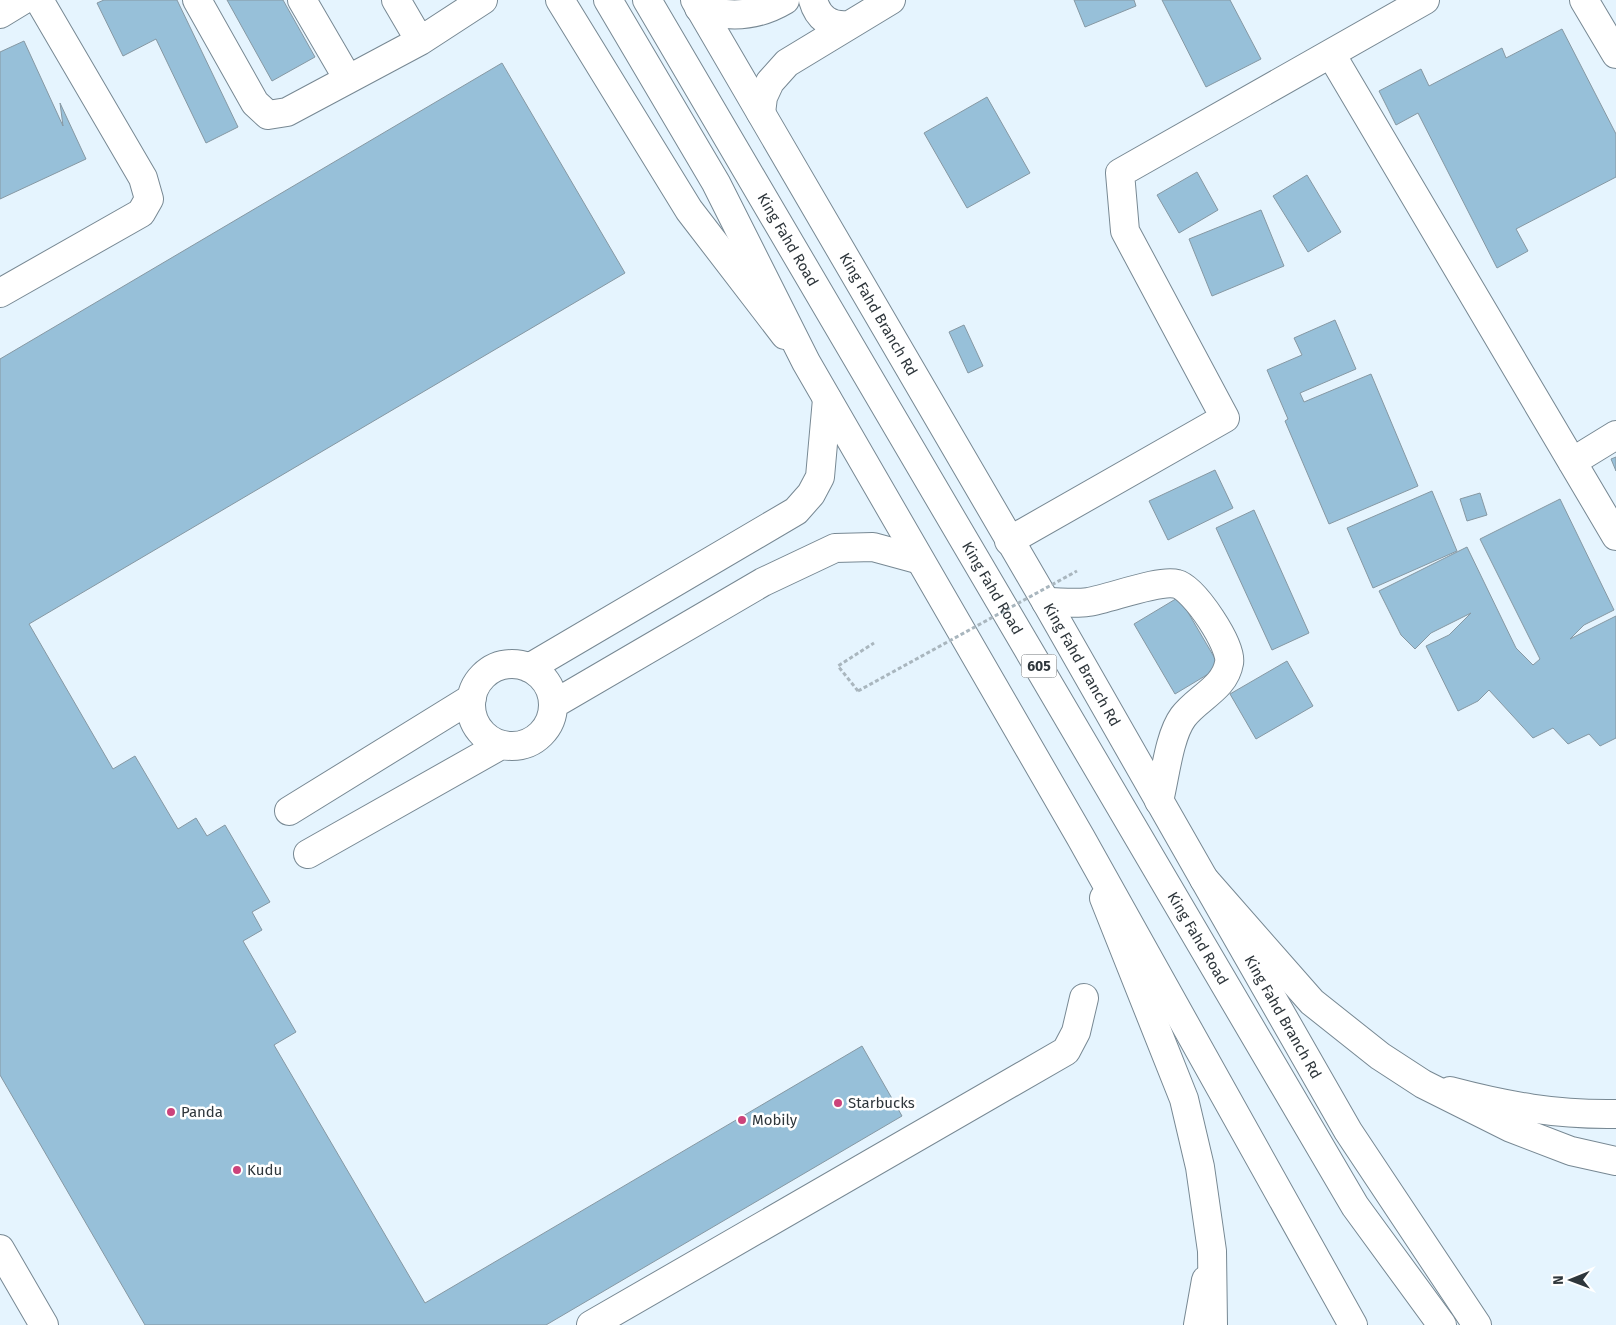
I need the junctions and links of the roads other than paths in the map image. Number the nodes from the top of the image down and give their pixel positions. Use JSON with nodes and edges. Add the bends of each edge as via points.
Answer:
{"nodes":[{"id":1,"x":23,"y":0,"type":"edge"},
{"id":2,"x":39,"y":0,"type":"edge"},
{"id":3,"x":197,"y":0,"type":"edge"},
{"id":4,"x":302,"y":0,"type":"edge"},
{"id":5,"x":396,"y":0,"type":"edge"},
{"id":6,"x":483,"y":0,"type":"edge"},
{"id":7,"x":560,"y":0,"type":"edge"},
{"id":8,"x":608,"y":0,"type":"edge"},
{"id":9,"x":647,"y":0,"type":"edge"},
{"id":10,"x":785,"y":0,"type":"edge"},
{"id":11,"x":813,"y":0,"type":"edge"},
{"id":12,"x":891,"y":0,"type":"edge"},
{"id":13,"x":1425,"y":0,"type":"edge"},
{"id":14,"x":1584,"y":0,"type":"edge"},
{"id":15,"x":697,"y":4,"type":"edge"},
{"id":16,"x":0,"y":14,"type":"edge"},
{"id":17,"x":848,"y":25,"type":"junction"},
{"id":18,"x":420,"y":41,"type":"junction"},
{"id":19,"x":1331,"y":54,"type":"junction"},
{"id":20,"x":1616,"y":54,"type":"edge"},
{"id":21,"x":348,"y":79,"type":"junction"},
{"id":22,"x":761,"y":113,"type":"junction"},
{"id":23,"x":0,"y":293,"type":"edge"},
{"id":24,"x":806,"y":362,"type":"junction"},
{"id":25,"x":827,"y":399,"type":"junction"},
{"id":26,"x":1616,"y":436,"type":"edge"},
{"id":27,"x":1572,"y":462,"type":"junction"},
{"id":28,"x":1616,"y":536,"type":"edge"},
{"id":29,"x":1009,"y":541,"type":"junction"},
{"id":30,"x":917,"y":559,"type":"junction"},
{"id":31,"x":1046,"y":602,"type":"junction"},
{"id":32,"x":529,"y":668,"type":"junction"},
{"id":33,"x":472,"y":698,"type":"junction"},
{"id":34,"x":554,"y":704,"type":"junction"},
{"id":35,"x":500,"y":745,"type":"junction"},
{"id":36,"x":1159,"y":801,"type":"junction"},
{"id":37,"x":289,"y":811,"type":"dead end"},
{"id":38,"x":1081,"y":838,"type":"junction"},
{"id":39,"x":308,"y":854,"type":"dead end"},
{"id":40,"x":1204,"y":879,"type":"junction"},
{"id":41,"x":1084,"y":998,"type":"dead end"},
{"id":42,"x":1423,"y":1084,"type":"junction"},
{"id":43,"x":1616,"y":1114,"type":"edge"},
{"id":44,"x":1616,"y":1161,"type":"edge"},
{"id":45,"x":0,"y":1249,"type":"edge"},
{"id":46,"x":1212,"y":1251,"type":"junction"},
{"id":47,"x":44,"y":1325,"type":"edge"},
{"id":48,"x":591,"y":1325,"type":"edge"},
{"id":49,"x":1198,"y":1325,"type":"edge"},
{"id":50,"x":1213,"y":1325,"type":"edge"},
{"id":51,"x":1353,"y":1325,"type":"edge"},
{"id":52,"x":1442,"y":1325,"type":"edge"},
{"id":53,"x":1476,"y":1325,"type":"edge"}],
"edges":[{"from":1,"to":16,"type":"main road"},
{"from":2,"to":23,"type":"main road","via":[[143,178],[149,199],[141,213]]},
{"from":3,"to":21,"type":"main road","via":[[255,104],[268,115],[287,112]]},
{"from":4,"to":21,"type":"main road"},
{"from":5,"to":18,"type":"main road"},
{"from":6,"to":18,"type":"main road"},
{"from":7,"to":24,"type":"main road","via":[[689,210]]},
{"from":8,"to":24,"type":"main road","via":[[716,183]]},
{"from":9,"to":52,"type":"main road","name":"King Fahd Road","number":"605","via":[[1355,1206]]},
{"from":10,"to":15,"type":"main road","via":[[760,12],[744,15],[714,13]]},
{"from":11,"to":17,"type":"main road","via":[[822,18],[839,26]]},
{"from":12,"to":17,"type":"main road"},
{"from":13,"to":19,"type":"main road"},
{"from":14,"to":20,"type":"main road"},
{"from":15,"to":22,"type":"main road","name":"King Fahd Branch Rd"},
{"from":17,"to":22,"type":"main road","via":[[792,59],[778,72],[763,97]]},
{"from":18,"to":21,"type":"main road"},
{"from":19,"to":27,"type":"main road"},
{"from":19,"to":29,"type":"main road","via":[[1120,173],[1125,231],[1225,418]]},
{"from":22,"to":29,"type":"main road","name":"King Fahd Branch Rd"},
{"from":24,"to":25,"type":"main road"},
{"from":25,"to":30,"type":"main road"},
{"from":25,"to":32,"type":"main road","via":[[820,477],[796,512]]},
{"from":26,"to":27,"type":"main road"},
{"from":27,"to":28,"type":"main road"},
{"from":29,"to":31,"type":"main road","name":"King Fahd Branch Rd"},
{"from":30,"to":34,"type":"main road","via":[[873,547],[836,548],[763,582]]},
{"from":30,"to":38,"type":"main road"},
{"from":31,"to":36,"type":"main road","name":"King Fahd Branch Rd"},
{"from":31,"to":36,"type":"main road","via":[[1086,603],[1160,584],[1177,584],[1194,595],[1228,649],[1230,663],[1223,679],[1183,717],[1175,733]]},
{"from":32,"to":33,"type":"main road","via":[[517,664],[494,669],[480,681]]},
{"from":32,"to":34,"type":"main road","via":[[547,682]]},
{"from":33,"to":35,"type":"main road","via":[[472,710],[480,732]]},
{"from":33,"to":37,"type":"main road"},
{"from":34,"to":35,"type":"main road","via":[[552,717],[539,737],[515,747]]},
{"from":35,"to":39,"type":"main road"},
{"from":36,"to":40,"type":"main road","name":"King Fahd Branch Rd"},
{"from":38,"to":46,"type":"main road","via":[[1184,1099],[1200,1167]]},
{"from":38,"to":51,"type":"main road"},
{"from":40,"to":42,"type":"main road","via":[[1312,1002],[1380,1056]]},
{"from":40,"to":53,"type":"main road","name":"King Fahd Branch Rd","via":[[1348,1131]]},
{"from":41,"to":48,"type":"main road","via":[[1076,1032],[1066,1051]]},
{"from":42,"to":43,"type":"main road","via":[[1505,1105],[1574,1115]]},
{"from":42,"to":44,"type":"main road","via":[[1511,1128],[1571,1151]]},
{"from":45,"to":47,"type":"main road"},
{"from":46,"to":49,"type":"main road"},
{"from":46,"to":50,"type":"main road"}]}
